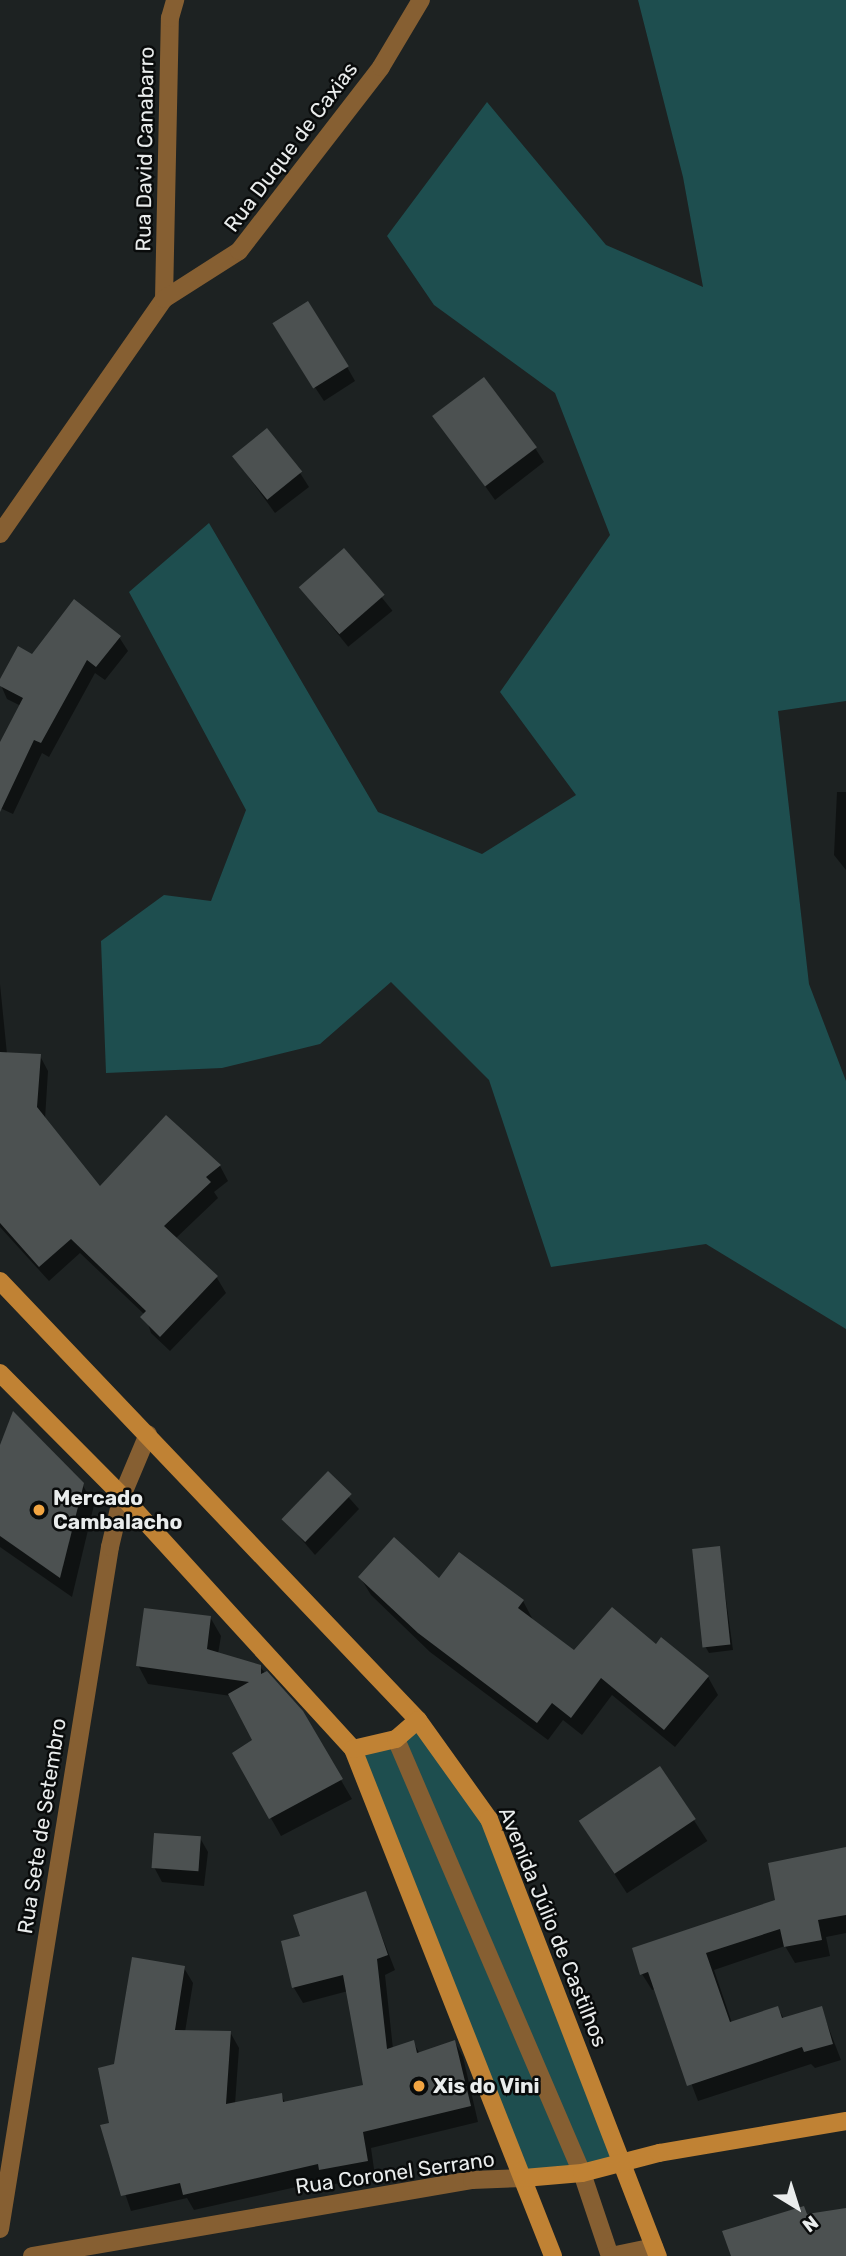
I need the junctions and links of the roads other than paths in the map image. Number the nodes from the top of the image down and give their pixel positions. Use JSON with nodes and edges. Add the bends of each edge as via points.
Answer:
{"nodes":[{"id":1,"x":175,"y":0,"type":"edge"},
{"id":2,"x":421,"y":0,"type":"edge"},
{"id":3,"x":164,"y":299,"type":"junction"},
{"id":4,"x":0,"y":534,"type":"edge"},
{"id":5,"x":0,"y":1281,"type":"edge"},
{"id":6,"x":0,"y":1373,"type":"edge"},
{"id":7,"x":148,"y":1434,"type":"junction"},
{"id":8,"x":121,"y":1496,"type":"junction"},
{"id":9,"x":418,"y":1720,"type":"junction"},
{"id":10,"x":396,"y":1739,"type":"junction"},
{"id":11,"x":353,"y":1749,"type":"junction"},
{"id":12,"x":846,"y":2121,"type":"edge"},
{"id":13,"x":623,"y":2163,"type":"junction"},
{"id":14,"x":582,"y":2174,"type":"junction"},
{"id":15,"x":524,"y":2178,"type":"junction"},
{"id":16,"x":0,"y":2229,"type":"edge"},
{"id":17,"x":656,"y":2251,"type":"edge"},
{"id":18,"x":32,"y":2256,"type":"edge"},
{"id":19,"x":553,"y":2256,"type":"edge"},
{"id":20,"x":611,"y":2256,"type":"edge"}],
"edges":[{"from":1,"to":3,"type":"street","name":"Rua David Canabarro","via":[[170,18]]},
{"from":2,"to":3,"type":"street","name":"Rua Duque de Caxias","via":[[381,67],[239,251]]},
{"from":3,"to":4,"type":"street","name":"Rua Duque de Caxias"},
{"from":5,"to":7,"type":"street","name":"Avenida Júlio de Castilhos"},
{"from":6,"to":8,"type":"street"},
{"from":7,"to":8,"type":"street","name":"Rua Sete de Setembro"},
{"from":7,"to":9,"type":"street","name":"Avenida Júlio de Castilhos"},
{"from":8,"to":11,"type":"street"},
{"from":8,"to":16,"type":"street","name":"Rua Sete de Setembro"},
{"from":9,"to":10,"type":"street"},
{"from":9,"to":13,"type":"street","name":"Avenida Júlio de Castilhos","via":[[489,1819]]},
{"from":10,"to":11,"type":"street"},
{"from":10,"to":14,"type":"street"},
{"from":11,"to":15,"type":"street"},
{"from":12,"to":13,"type":"street","name":"Rua Coronel Serrano"},
{"from":13,"to":14,"type":"street","name":"Rua Coronel Serrano"},
{"from":13,"to":17,"type":"street","name":"Avenida Júlio de Castilhos"},
{"from":14,"to":15,"type":"street","name":"Rua Coronel Serrano"},
{"from":14,"to":20,"type":"street"},
{"from":15,"to":18,"type":"street","name":"Rua Coronel Serrano","via":[[472,2180]]},
{"from":15,"to":19,"type":"street"},
{"from":17,"to":20,"type":"street"}]}
